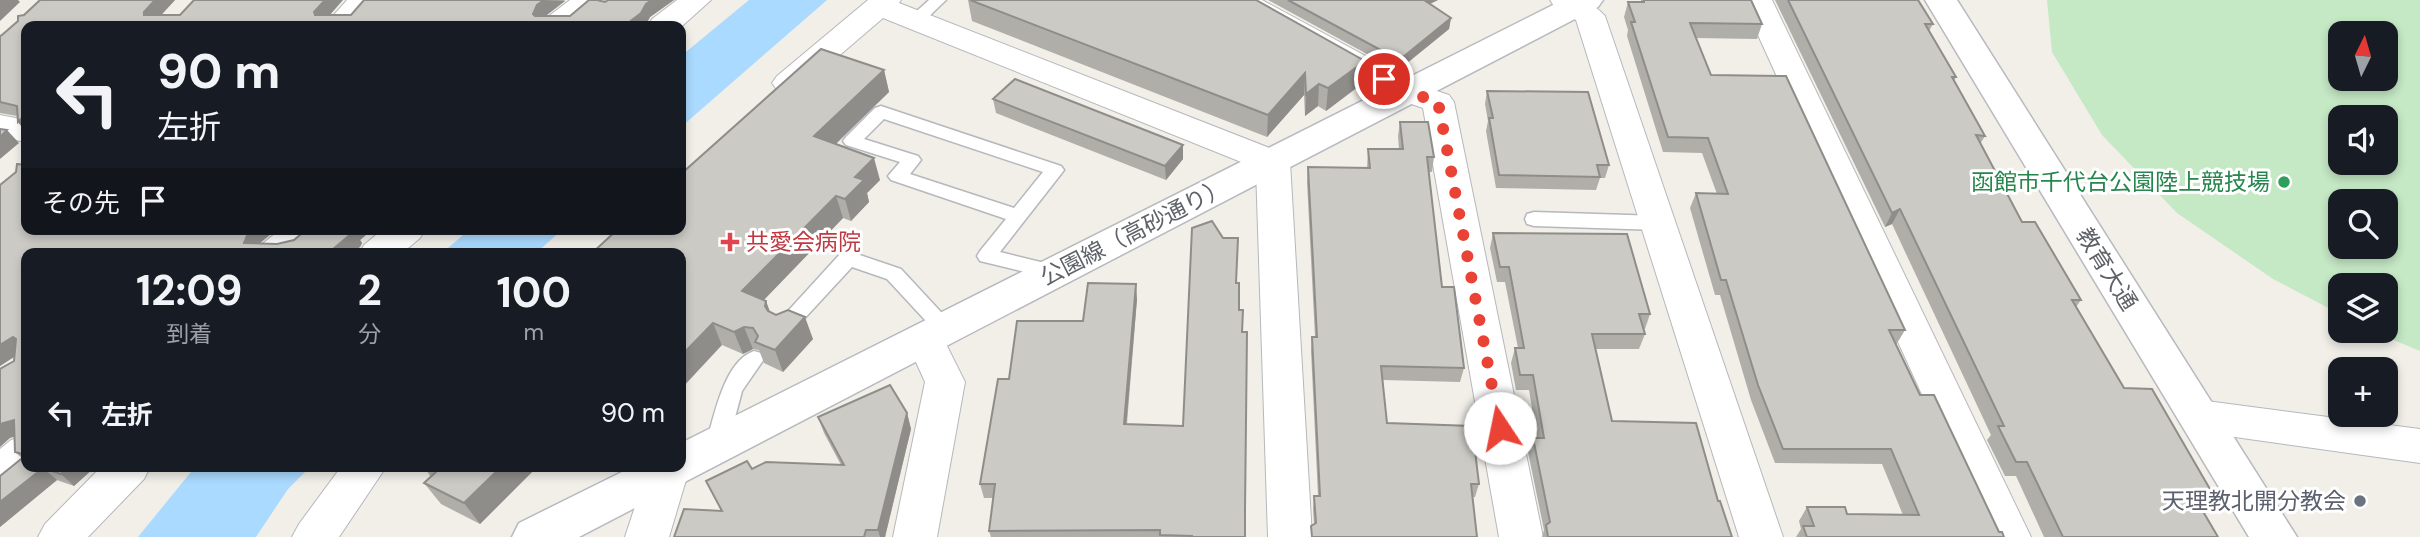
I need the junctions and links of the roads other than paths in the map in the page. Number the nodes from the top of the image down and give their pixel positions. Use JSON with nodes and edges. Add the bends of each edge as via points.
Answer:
{"nodes":[{"id":1,"x":364,"y":0,"type":"edge"},
{"id":2,"x":589,"y":0,"type":"edge"},
{"id":3,"x":696,"y":0,"type":"edge"},
{"id":4,"x":1240,"y":0,"type":"edge"},
{"id":5,"x":1757,"y":0,"type":"edge"},
{"id":6,"x":1941,"y":0,"type":"edge"},
{"id":7,"x":1575,"y":2,"type":"edge"},
{"id":8,"x":883,"y":3,"type":"edge"},
{"id":9,"x":927,"y":11,"type":"edge"},
{"id":10,"x":344,"y":21,"type":"edge"},
{"id":11,"x":562,"y":21,"type":"edge"},
{"id":12,"x":669,"y":21,"type":"edge"},
{"id":13,"x":1408,"y":92,"type":"junction"},
{"id":14,"x":762,"y":106,"type":"edge"},
{"id":15,"x":0,"y":126,"type":"edge"},
{"id":16,"x":21,"y":130,"type":"edge"},
{"id":17,"x":1273,"y":162,"type":"junction"},
{"id":18,"x":1018,"y":216,"type":"junction"},
{"id":19,"x":1534,"y":219,"type":"dead end"},
{"id":20,"x":1659,"y":223,"type":"junction"},
{"id":21,"x":298,"y":235,"type":"edge"},
{"id":22,"x":400,"y":235,"type":"edge"},
{"id":23,"x":281,"y":248,"type":"edge"},
{"id":24,"x":384,"y":248,"type":"edge"},
{"id":25,"x":1054,"y":272,"type":"junction"},
{"id":26,"x":785,"y":327,"type":"edge"},
{"id":27,"x":935,"y":334,"type":"junction"},
{"id":28,"x":754,"y":359,"type":"edge"},
{"id":29,"x":2199,"y":416,"type":"junction"},
{"id":30,"x":717,"y":444,"type":"junction"},
{"id":31,"x":2420,"y":446,"type":"edge"},
{"id":32,"x":21,"y":456,"type":"edge"},
{"id":33,"x":686,"y":461,"type":"edge"},
{"id":34,"x":123,"y":472,"type":"edge"},
{"id":35,"x":361,"y":472,"type":"edge"},
{"id":36,"x":664,"y":472,"type":"edge"},
{"id":37,"x":672,"y":472,"type":"edge"},
{"id":38,"x":0,"y":473,"type":"edge"},
{"id":39,"x":60,"y":537,"type":"edge"},
{"id":40,"x":314,"y":537,"type":"edge"},
{"id":41,"x":534,"y":537,"type":"edge"},
{"id":42,"x":647,"y":537,"type":"edge"},
{"id":43,"x":915,"y":537,"type":"edge"},
{"id":44,"x":1290,"y":537,"type":"edge"},
{"id":45,"x":1521,"y":537,"type":"edge"},
{"id":46,"x":1761,"y":537,"type":"edge"},
{"id":47,"x":2008,"y":537,"type":"edge"},
{"id":48,"x":2274,"y":537,"type":"edge"}],
"edges":[{"from":1,"to":10,"type":"street"},
{"from":2,"to":11,"type":"street"},
{"from":3,"to":12,"type":"street"},
{"from":4,"to":13,"type":"street"},
{"from":5,"to":47,"type":"street"},
{"from":6,"to":29,"type":"street","name":"教育大通"},
{"from":7,"to":13,"type":"street","name":"公園線（高砂通り）"},
{"from":7,"to":20,"type":"street","via":[[1590,16]]},
{"from":8,"to":9,"type":"street"},
{"from":8,"to":14,"type":"street"},
{"from":9,"to":17,"type":"street"},
{"from":13,"to":17,"type":"street","name":"公園線（高砂通り）"},
{"from":13,"to":45,"type":"street","via":[[1438,102]]},
{"from":15,"to":16,"type":"street"},
{"from":17,"to":25,"type":"street","name":"公園線（高砂通り）"},
{"from":17,"to":44,"type":"street"},
{"from":18,"to":18,"type":"lane","via":[[1055,170],[881,112],[852,141],[912,160],[897,176]]},
{"from":18,"to":25,"type":"lane","via":[[987,256]]},
{"from":19,"to":20,"type":"lane"},
{"from":20,"to":46,"type":"street"},
{"from":21,"to":23,"type":"street"},
{"from":22,"to":24,"type":"street"},
{"from":25,"to":27,"type":"street","name":"公園線（高砂通り）"},
{"from":26,"to":27,"type":"lane","via":[[848,258],[894,275]]},
{"from":27,"to":30,"type":"street","name":"公園線（高砂通り）"},
{"from":27,"to":43,"type":"street","via":[[945,382]]},
{"from":28,"to":30,"type":"lane","via":[[732,388]]},
{"from":29,"to":31,"type":"street"},
{"from":29,"to":48,"type":"street","name":"教育大通"},
{"from":30,"to":33,"type":"street","name":"公園線（高砂通り）"},
{"from":32,"to":38,"type":"street"},
{"from":34,"to":39,"type":"street"},
{"from":35,"to":40,"type":"street"},
{"from":36,"to":41,"type":"street","name":"公園線（高砂通り）"},
{"from":37,"to":42,"type":"street"}]}
